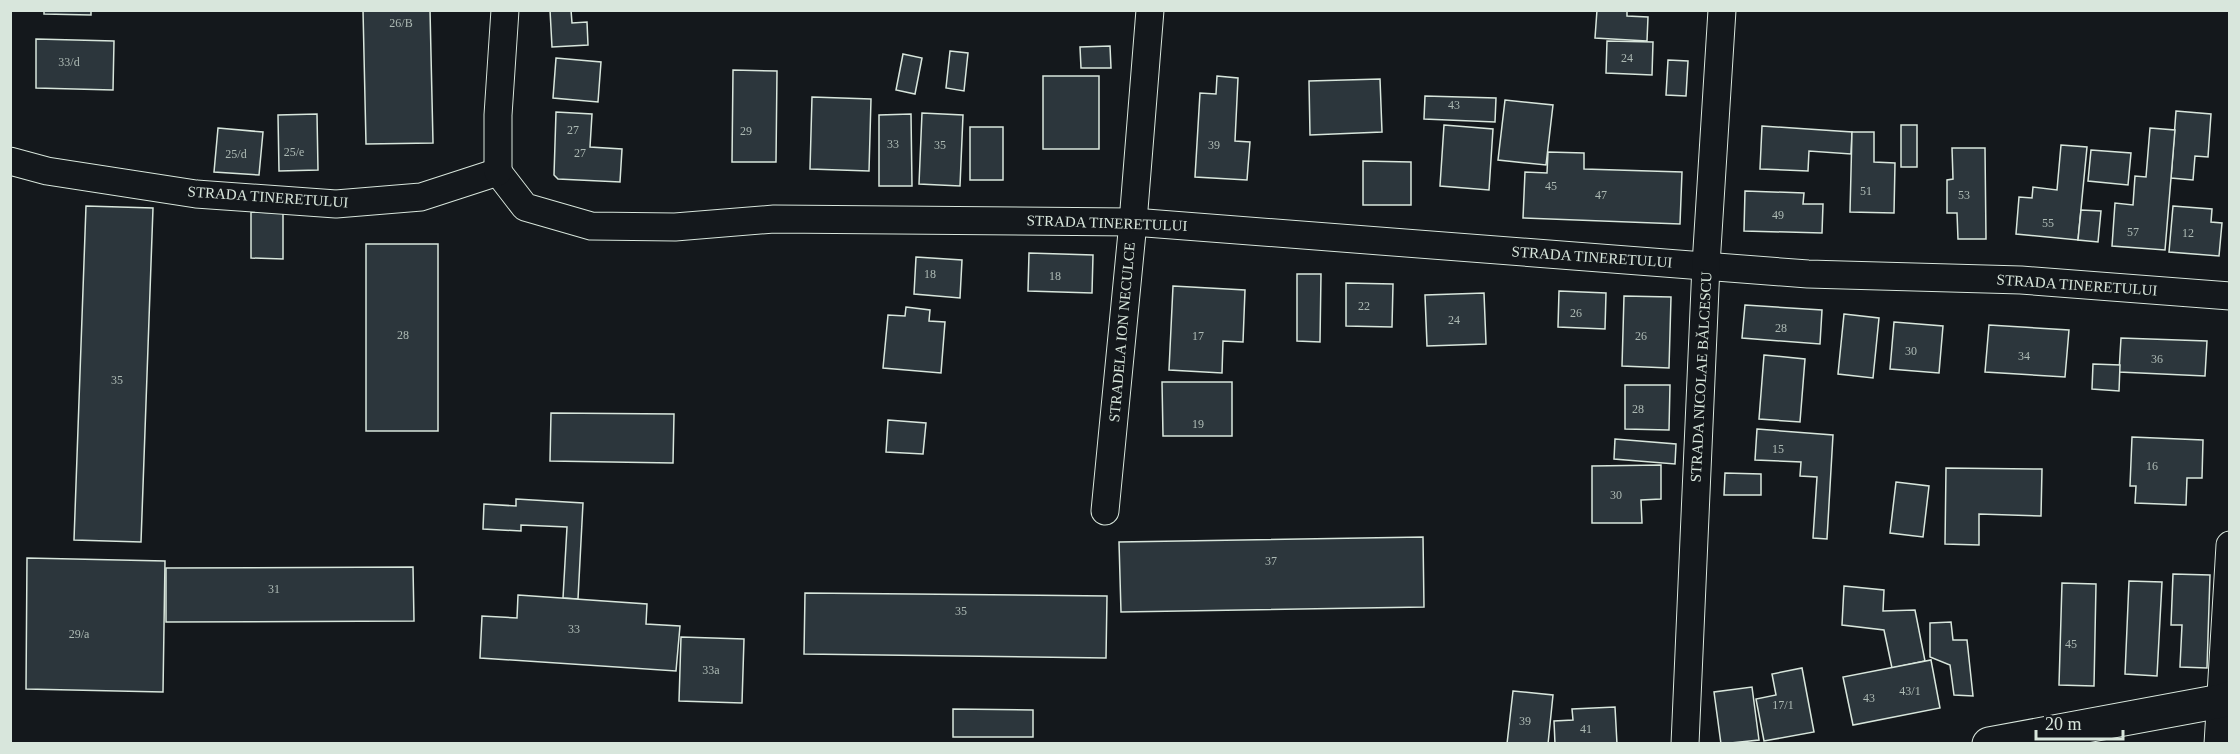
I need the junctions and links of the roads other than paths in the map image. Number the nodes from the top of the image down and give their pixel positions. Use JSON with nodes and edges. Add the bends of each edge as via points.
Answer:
{"nodes":[{"id":1,"x":506,"y":10,"type":"edge"},
{"id":2,"x":1149,"y":10,"type":"edge"},
{"id":3,"x":1722,"y":10,"type":"edge"},
{"id":4,"x":10,"y":161,"type":"edge"},
{"id":5,"x":498,"y":172,"type":"junction"},
{"id":6,"x":1133,"y":222,"type":"junction"},
{"id":7,"x":1706,"y":265,"type":"junction"},
{"id":8,"x":2229,"y":296,"type":"edge"},
{"id":9,"x":1106,"y":511,"type":"dead end"},
{"id":10,"x":2229,"y":544,"type":"edge"},
{"id":11,"x":2225,"y":700,"type":"edge"},
{"id":12,"x":1685,"y":744,"type":"edge"},
{"id":13,"x":1989,"y":744,"type":"edge"},
{"id":14,"x":2218,"y":744,"type":"edge"}],
"edges":[{"from":1,"to":5,"type":"street"},
{"from":2,"to":6,"type":"street","name":"STRADELA ION NECULCE"},
{"from":3,"to":7,"type":"street","name":"STRADA NICOLAE BĂLCESCU"},
{"from":4,"to":5,"type":"street","name":"STRADA TINERETULUI","via":[[47,171],[196,194],[336,204],[421,197]]},
{"from":5,"to":6,"type":"street","name":"STRADA TINERETULUI","via":[[525,207],[591,226],[675,227],[774,219]]},
{"from":6,"to":7,"type":"street","name":"STRADA TINERETULUI"},
{"from":6,"to":9,"type":"street","name":"STRADELA ION NECULCE"},
{"from":7,"to":8,"type":"street","name":"STRADA TINERETULUI","via":[[1808,274],[2021,279]]},
{"from":7,"to":12,"type":"street","name":"STRADA NICOLAE BĂLCESCU"},
{"from":10,"to":11,"type":"street"},
{"from":11,"to":13,"type":"main road"},
{"from":11,"to":14,"type":"street"}]}
